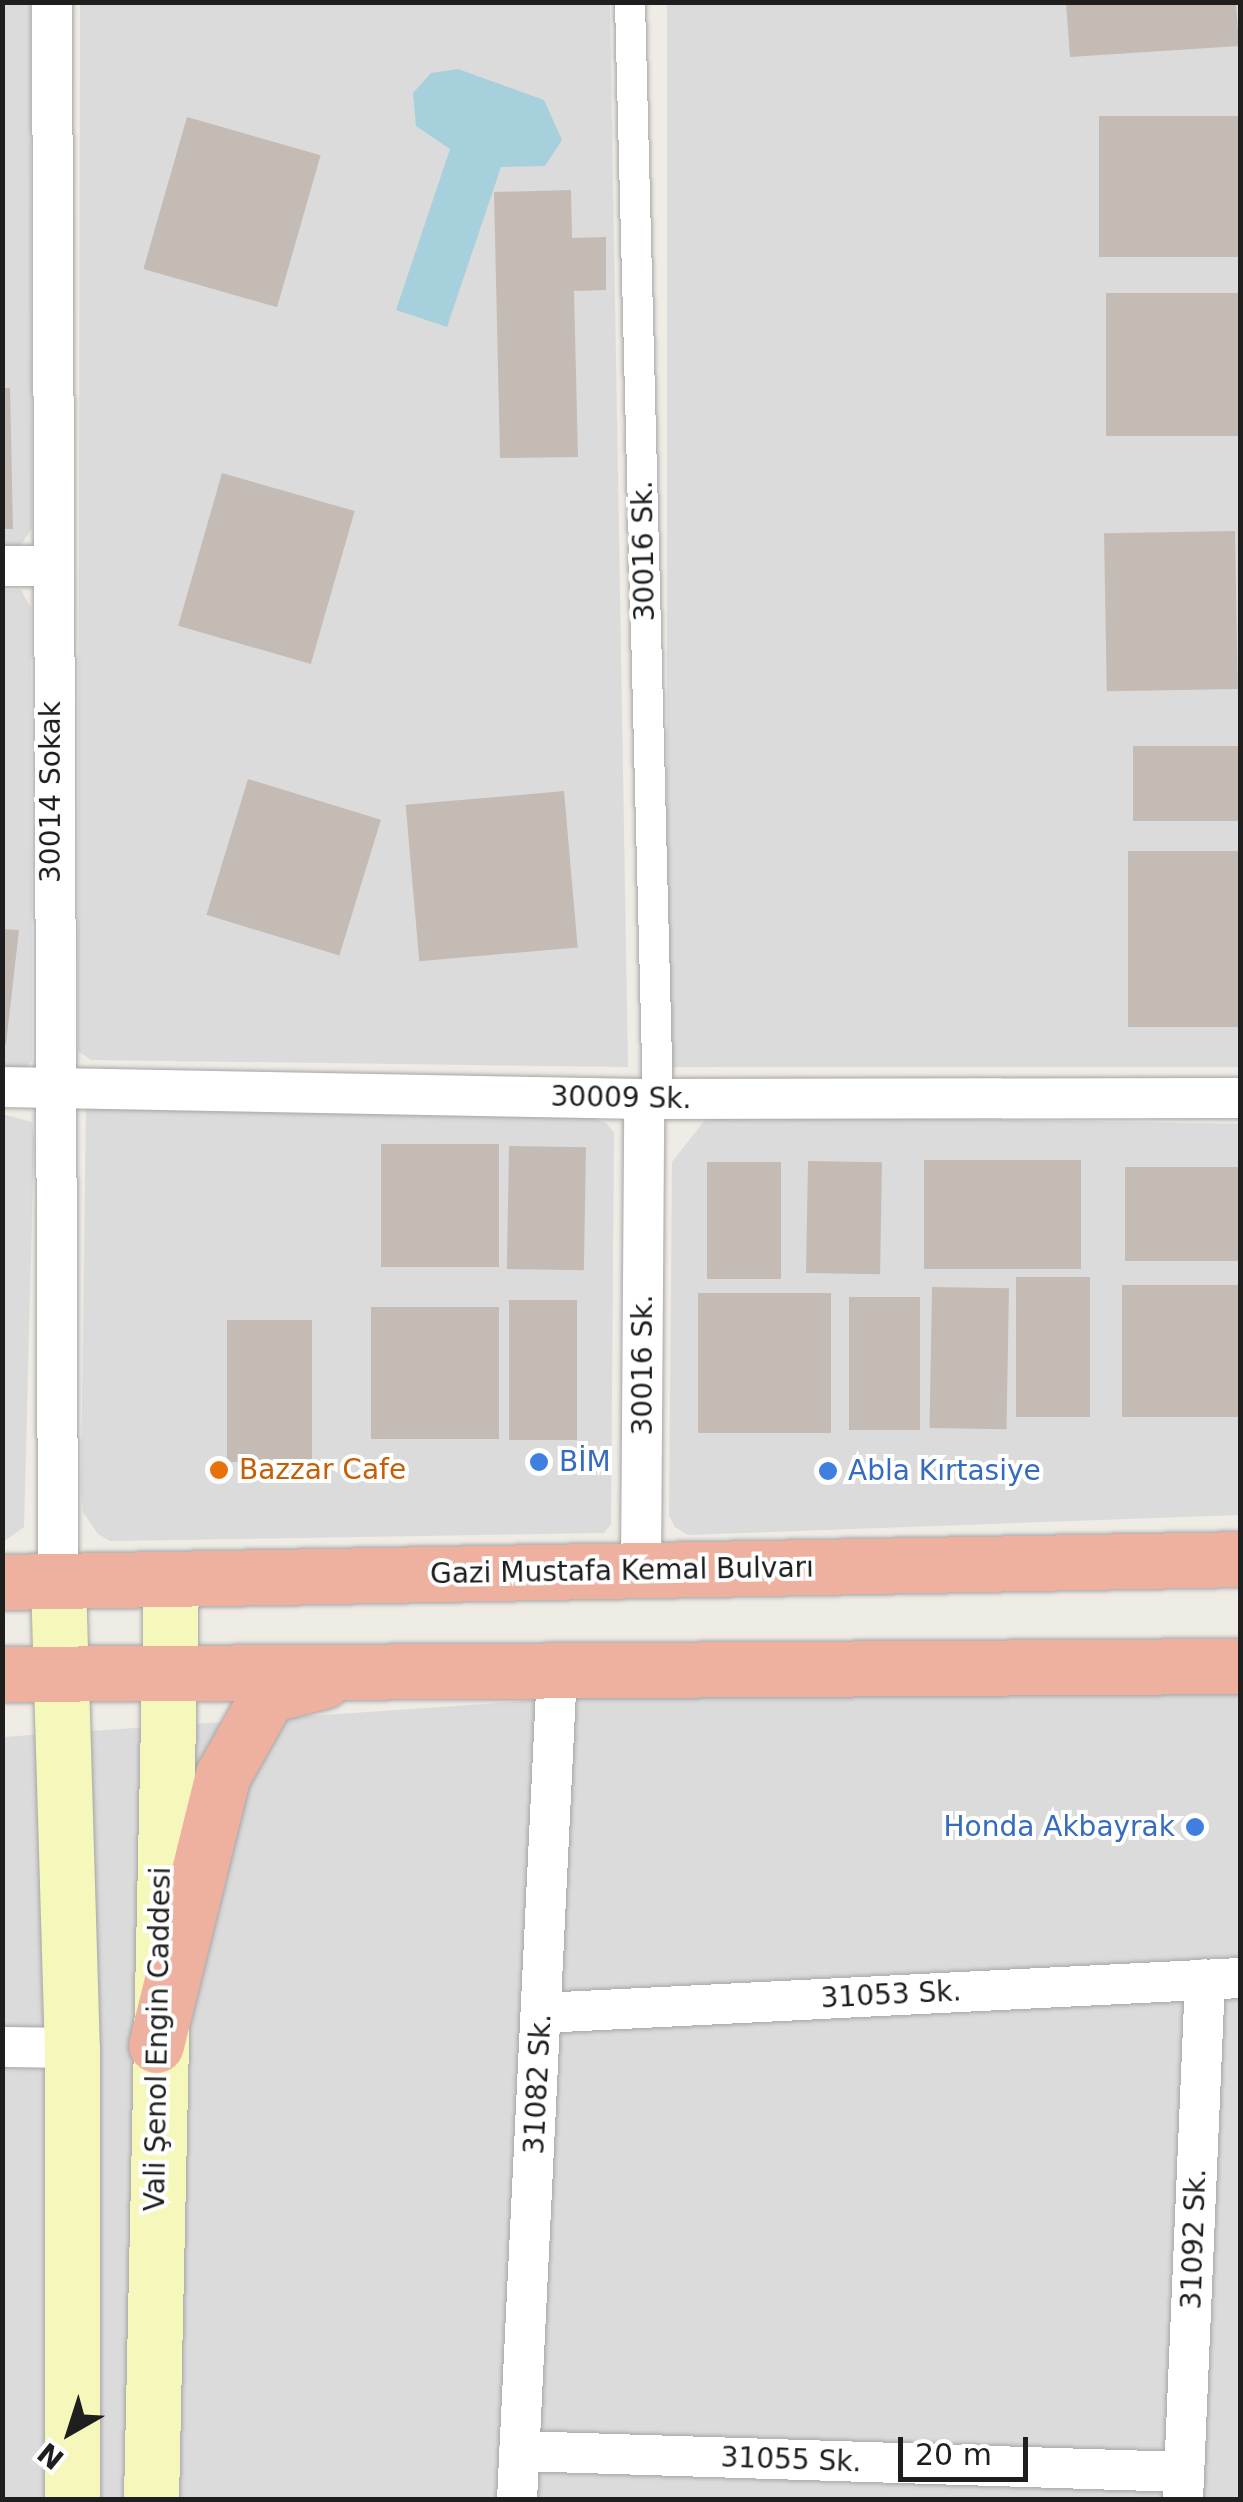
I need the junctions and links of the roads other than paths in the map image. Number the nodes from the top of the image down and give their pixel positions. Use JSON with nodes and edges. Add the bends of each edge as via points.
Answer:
{"nodes":[{"id":1,"x":52,"y":2,"type":"edge"},
{"id":2,"x":630,"y":2,"type":"edge"},
{"id":3,"x":2,"y":566,"type":"edge"},
{"id":4,"x":50,"y":566,"type":"junction"},
{"id":5,"x":52,"y":1086,"type":"junction"},
{"id":6,"x":2,"y":1087,"type":"edge"},
{"id":7,"x":1240,"y":1098,"type":"edge"},
{"id":8,"x":651,"y":1099,"type":"junction"},
{"id":9,"x":1240,"y":1559,"type":"edge"},
{"id":10,"x":641,"y":1570,"type":"junction"},
{"id":11,"x":171,"y":1580,"type":"junction"},
{"id":12,"x":58,"y":1581,"type":"junction"},
{"id":13,"x":2,"y":1582,"type":"edge"},
{"id":14,"x":383,"y":1666,"type":"junction"},
{"id":15,"x":1240,"y":1666,"type":"edge"},
{"id":16,"x":557,"y":1668,"type":"junction"},
{"id":17,"x":169,"y":1672,"type":"junction"},
{"id":18,"x":61,"y":1673,"type":"junction"},
{"id":19,"x":2,"y":1674,"type":"edge"},
{"id":20,"x":1223,"y":1978,"type":"edge"},
{"id":21,"x":542,"y":2013,"type":"junction"},
{"id":22,"x":156,"y":2045,"type":"junction"},
{"id":23,"x":2,"y":2046,"type":"edge"},
{"id":24,"x":72,"y":2048,"type":"junction"},
{"id":25,"x":519,"y":2451,"type":"junction"},
{"id":26,"x":1183,"y":2486,"type":"edge"},
{"id":27,"x":72,"y":2500,"type":"edge"},
{"id":28,"x":151,"y":2500,"type":"edge"},
{"id":29,"x":517,"y":2500,"type":"edge"}],
"edges":[{"from":1,"to":4,"type":"street","name":"30014 Sokak"},
{"from":2,"to":8,"type":"street","name":"30016 Sk."},
{"from":3,"to":4,"type":"street"},
{"from":4,"to":5,"type":"street","name":"30014 Sokak"},
{"from":5,"to":6,"type":"street","name":"30009 Sk."},
{"from":5,"to":8,"type":"street","name":"30009 Sk."},
{"from":5,"to":12,"type":"street","name":"30014 Sokak"},
{"from":7,"to":8,"type":"street","name":"30009 Sk."},
{"from":8,"to":10,"type":"street","name":"30016 Sk."},
{"from":9,"to":10,"type":"highway","name":"Gazi Mustafa Kemal Bulvarı"},
{"from":10,"to":11,"type":"highway","name":"Gazi Mustafa Kemal Bulvarı"},
{"from":11,"to":12,"type":"highway","name":"Gazi Mustafa Kemal Bulvarı"},
{"from":11,"to":17,"type":"main road","name":"Vali Şenol Engin Caddesi"},
{"from":12,"to":13,"type":"highway","name":"Gazi Mustafa Kemal Bulvarı"},
{"from":12,"to":18,"type":"main road"},
{"from":14,"to":16,"type":"highway"},
{"from":14,"to":17,"type":"highway"},
{"from":14,"to":22,"type":"highway","via":[[268,1694],[241,1738],[224,1775]]},
{"from":15,"to":16,"type":"highway"},
{"from":16,"to":21,"type":"street","name":"31082 Sk."},
{"from":17,"to":18,"type":"highway"},
{"from":17,"to":22,"type":"main road","name":"Vali Şenol Engin Caddesi"},
{"from":18,"to":19,"type":"highway"},
{"from":18,"to":24,"type":"main road"},
{"from":20,"to":21,"type":"street","name":"31053 Sk."},
{"from":20,"to":26,"type":"street","name":"31092 Sk."},
{"from":21,"to":25,"type":"street","name":"31082 Sk."},
{"from":22,"to":28,"type":"main road","name":"Vali Şenol Engin Caddesi"},
{"from":23,"to":24,"type":"street"},
{"from":24,"to":27,"type":"main road"},
{"from":25,"to":26,"type":"street","name":"31055 Sk."},
{"from":25,"to":29,"type":"street","name":"31082 Sk."}]}
